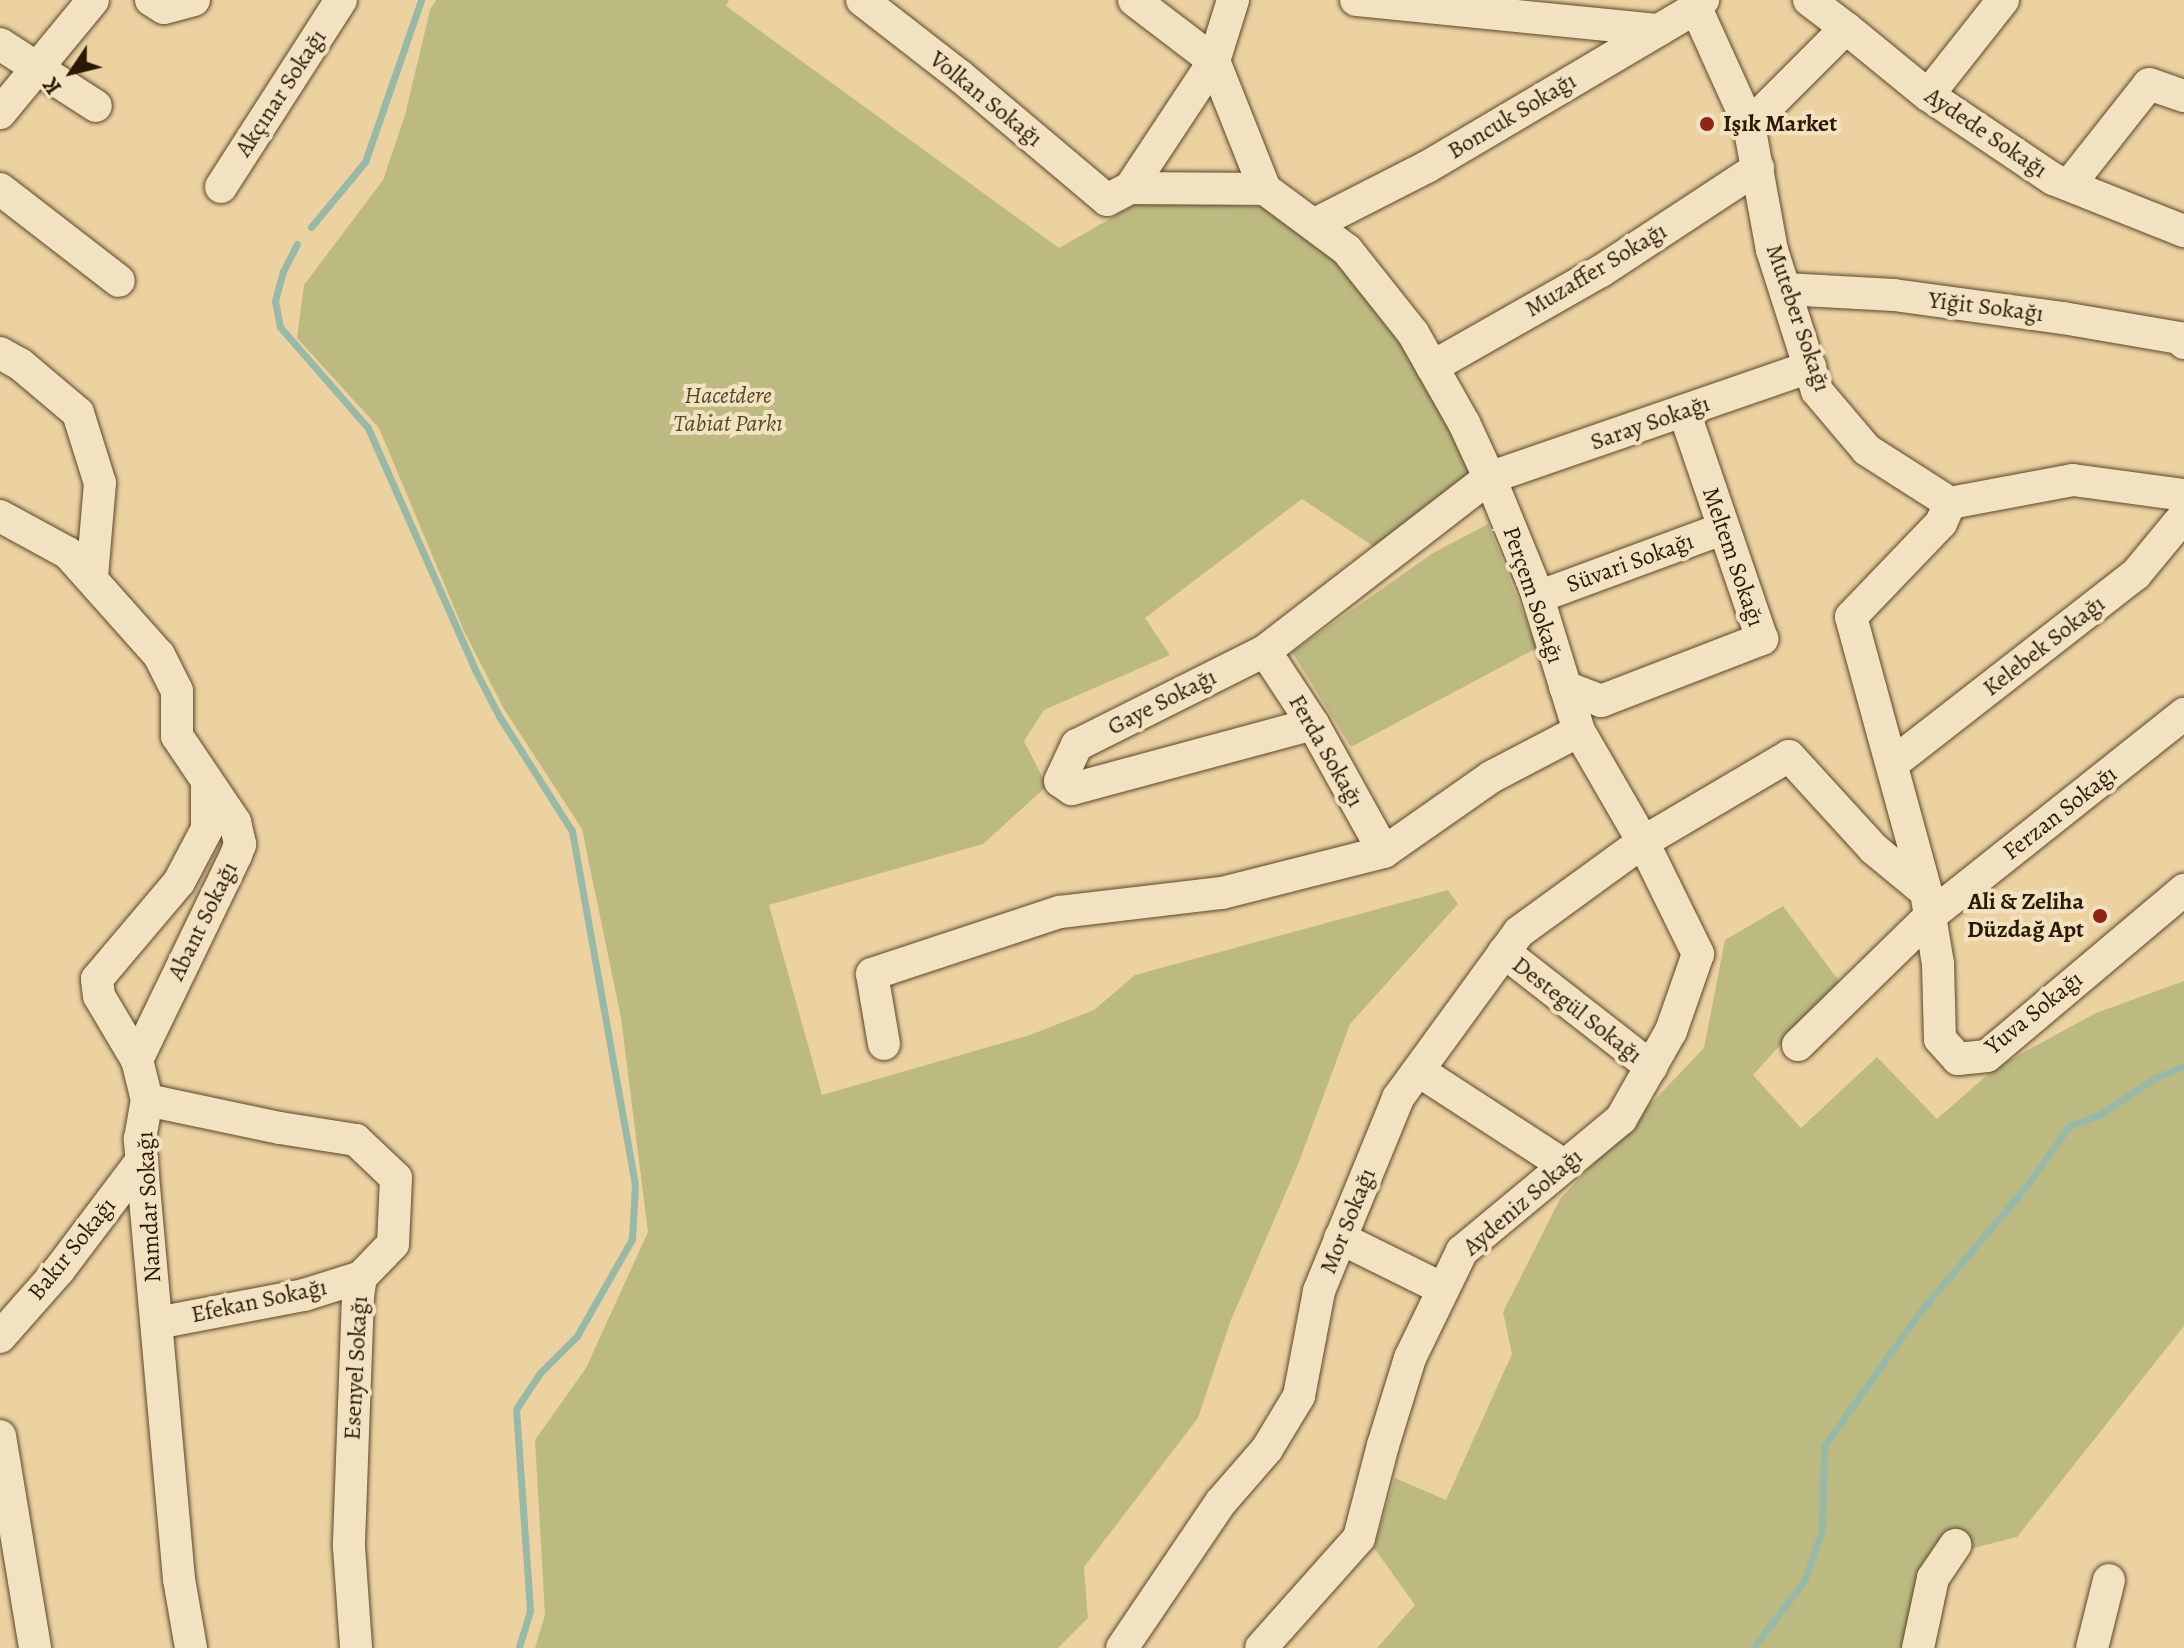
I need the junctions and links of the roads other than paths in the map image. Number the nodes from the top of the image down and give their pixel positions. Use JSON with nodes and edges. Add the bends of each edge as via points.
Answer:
{"nodes":[{"id":1,"x":93,"y":0,"type":"edge"},
{"id":2,"x":151,"y":0,"type":"edge"},
{"id":3,"x":341,"y":0,"type":"edge"},
{"id":4,"x":862,"y":0,"type":"edge"},
{"id":5,"x":1134,"y":0,"type":"edge"},
{"id":6,"x":1233,"y":0,"type":"edge"},
{"id":7,"x":1356,"y":0,"type":"edge"},
{"id":8,"x":1809,"y":0,"type":"edge"},
{"id":9,"x":2003,"y":0,"type":"edge"},
{"id":10,"x":193,"y":1,"type":"edge"},
{"id":11,"x":1699,"y":4,"type":"edge"},
{"id":12,"x":1846,"y":28,"type":"junction"},
{"id":13,"x":1659,"y":30,"type":"junction"},
{"id":14,"x":0,"y":44,"type":"edge"},
{"id":15,"x":1214,"y":61,"type":"junction"},
{"id":16,"x":38,"y":68,"type":"junction"},
{"id":17,"x":1928,"y":95,"type":"junction"},
{"id":18,"x":2184,"y":96,"type":"edge"},
{"id":19,"x":96,"y":106,"type":"dead end"},
{"id":20,"x":0,"y":113,"type":"edge"},
{"id":21,"x":1749,"y":125,"type":"junction"},
{"id":22,"x":1758,"y":168,"type":"junction"},
{"id":23,"x":2070,"y":184,"type":"junction"},
{"id":24,"x":221,"y":187,"type":"dead end"},
{"id":25,"x":0,"y":189,"type":"edge"},
{"id":26,"x":1265,"y":189,"type":"junction"},
{"id":27,"x":1119,"y":194,"type":"junction"},
{"id":28,"x":1315,"y":224,"type":"junction"},
{"id":29,"x":2184,"y":231,"type":"edge"},
{"id":30,"x":119,"y":281,"type":"dead end"},
{"id":31,"x":1785,"y":289,"type":"junction"},
{"id":32,"x":2184,"y":343,"type":"edge"},
{"id":33,"x":0,"y":353,"type":"edge"},
{"id":34,"x":1432,"y":367,"type":"junction"},
{"id":35,"x":1810,"y":367,"type":"junction"},
{"id":36,"x":1684,"y":411,"type":"junction"},
{"id":37,"x":1489,"y":478,"type":"junction"},
{"id":38,"x":2184,"y":495,"type":"edge"},
{"id":39,"x":1950,"y":503,"type":"junction"},
{"id":40,"x":0,"y":516,"type":"edge"},
{"id":41,"x":2184,"y":516,"type":"edge"},
{"id":42,"x":1722,"y":529,"type":"junction"},
{"id":43,"x":92,"y":577,"type":"junction"},
{"id":44,"x":1538,"y":597,"type":"junction"},
{"id":45,"x":1265,"y":651,"type":"junction"},
{"id":46,"x":1565,"y":687,"type":"junction"},
{"id":47,"x":2184,"y":714,"type":"edge"},
{"id":48,"x":1313,"y":724,"type":"junction"},
{"id":49,"x":1579,"y":731,"type":"junction"},
{"id":50,"x":1892,"y":764,"type":"junction"},
{"id":51,"x":207,"y":784,"type":"junction"},
{"id":52,"x":1643,"y":842,"type":"junction"},
{"id":53,"x":1384,"y":852,"type":"junction"},
{"id":54,"x":2184,"y":890,"type":"edge"},
{"id":55,"x":1928,"y":904,"type":"junction"},
{"id":56,"x":1504,"y":952,"type":"junction"},
{"id":57,"x":884,"y":1044,"type":"dead end"},
{"id":58,"x":1798,"y":1045,"type":"dead end"},
{"id":59,"x":137,"y":1060,"type":"junction"},
{"id":60,"x":1651,"y":1067,"type":"junction"},
{"id":61,"x":1419,"y":1071,"type":"junction"},
{"id":62,"x":147,"y":1100,"type":"junction"},
{"id":63,"x":142,"y":1160,"type":"junction"},
{"id":64,"x":1564,"y":1165,"type":"junction"},
{"id":65,"x":1340,"y":1238,"type":"junction"},
{"id":66,"x":361,"y":1277,"type":"junction"},
{"id":67,"x":1443,"y":1289,"type":"junction"},
{"id":68,"x":157,"y":1323,"type":"junction"},
{"id":69,"x":0,"y":1337,"type":"edge"},
{"id":70,"x":0,"y":1436,"type":"edge"},
{"id":71,"x":1955,"y":1545,"type":"dead end"},
{"id":72,"x":2109,"y":1580,"type":"dead end"},
{"id":73,"x":1126,"y":1646,"type":"edge"},
{"id":74,"x":35,"y":1648,"type":"edge"},
{"id":75,"x":191,"y":1648,"type":"edge"},
{"id":76,"x":356,"y":1648,"type":"edge"},
{"id":77,"x":1261,"y":1648,"type":"edge"},
{"id":78,"x":1918,"y":1648,"type":"edge"},
{"id":79,"x":2092,"y":1648,"type":"edge"}],
"edges":[{"from":1,"to":16,"type":"street"},
{"from":2,"to":10,"type":"street","via":[[164,8]]},
{"from":3,"to":24,"type":"street","name":"Akçınar Sokağı"},
{"from":4,"to":27,"type":"street","name":"Volkan Sokağı"},
{"from":5,"to":15,"type":"street"},
{"from":6,"to":15,"type":"street"},
{"from":7,"to":13,"type":"street"},
{"from":8,"to":12,"type":"street","name":"Aydede Sokağı"},
{"from":9,"to":17,"type":"street"},
{"from":11,"to":13,"type":"street","name":"Boncuk Sokağı"},
{"from":11,"to":21,"type":"street","name":"Muteber Sokağı"},
{"from":12,"to":17,"type":"street","name":"Aydede Sokağı"},
{"from":12,"to":21,"type":"street"},
{"from":13,"to":28,"type":"street","name":"Boncuk Sokağı","via":[[1427,167]]},
{"from":14,"to":16,"type":"street"},
{"from":15,"to":26,"type":"street"},
{"from":15,"to":27,"type":"street"},
{"from":16,"to":19,"type":"street"},
{"from":16,"to":20,"type":"street"},
{"from":17,"to":23,"type":"street","name":"Aydede Sokağı","via":[[2053,179]]},
{"from":18,"to":23,"type":"street","via":[[2149,84]]},
{"from":21,"to":22,"type":"street","name":"Muteber Sokağı"},
{"from":22,"to":31,"type":"street","name":"Muteber Sokağı","via":[[1772,250]]},
{"from":22,"to":34,"type":"street","name":"Muzaffer Sokağı","via":[[1601,271]]},
{"from":23,"to":29,"type":"street","name":"Aydede Sokağı"},
{"from":25,"to":30,"type":"street"},
{"from":26,"to":27,"type":"street"},
{"from":26,"to":28,"type":"street","name":"Perçem Sokağı"},
{"from":28,"to":34,"type":"street","name":"Perçem Sokağı","via":[[1347,250],[1413,333]]},
{"from":31,"to":32,"type":"street","name":"Yiğit Sokağı","via":[[1894,295],[2063,318]]},
{"from":31,"to":35,"type":"street","name":"Muteber Sokağı"},
{"from":33,"to":43,"type":"street","via":[[78,413],[100,483]]},
{"from":34,"to":37,"type":"street","name":"Perçem Sokağı"},
{"from":35,"to":36,"type":"street","name":"Saray Sokağı"},
{"from":35,"to":39,"type":"street","name":"Muteber Sokağı","via":[[1817,391],[1867,450]]},
{"from":36,"to":37,"type":"street","name":"Saray Sokağı"},
{"from":36,"to":42,"type":"street","name":"Meltem Sokağı"},
{"from":37,"to":44,"type":"street","name":"Perçem Sokağı"},
{"from":37,"to":45,"type":"street","name":"Gaye Sokağı"},
{"from":38,"to":39,"type":"street","via":[[2073,480]]},
{"from":39,"to":50,"type":"street","via":[[1941,523],[1851,617]]},
{"from":40,"to":43,"type":"street","via":[[68,553]]},
{"from":41,"to":50,"type":"street","name":"Kelebek Sokağı","via":[[2136,574]]},
{"from":42,"to":44,"type":"street","name":"Süvari Sokağı"},
{"from":42,"to":46,"type":"street","name":"Meltem Sokağı","via":[[1762,639],[1601,701]]},
{"from":43,"to":51,"type":"street","via":[[159,655],[177,691],[177,736]]},
{"from":44,"to":46,"type":"street","name":"Perçem Sokağı"},
{"from":45,"to":48,"type":"street","name":"Ferda Sokağı"},
{"from":45,"to":48,"type":"street","name":"Gaye Sokağı","via":[[1077,745],[1060,781],[1072,789]]},
{"from":46,"to":49,"type":"street","name":"Perçem Sokağı"},
{"from":47,"to":55,"type":"street","name":"Ferzan Sokağı"},
{"from":48,"to":53,"type":"street","name":"Ferda Sokağı"},
{"from":49,"to":52,"type":"street","name":"Perçem Sokağı"},
{"from":49,"to":53,"type":"street","via":[[1491,777]]},
{"from":50,"to":55,"type":"street"},
{"from":51,"to":59,"type":"street","name":"Abant Sokağı","via":[[235,822],[240,844]]},
{"from":51,"to":59,"type":"street","name":"Namdar Sokağı","via":[[207,829],[179,882],[97,979],[99,996]]},
{"from":52,"to":55,"type":"street","via":[[1789,756]]},
{"from":52,"to":56,"type":"street","name":"Mor Sokağı","via":[[1519,932]]},
{"from":52,"to":60,"type":"street","name":"Aydeniz Sokağı","via":[[1698,954],[1671,1031]]},
{"from":53,"to":57,"type":"street","via":[[1222,893],[1060,912],[872,974]]},
{"from":54,"to":55,"type":"street","name":"Yuva Sokağı","via":[[1987,1056],[1958,1059],[1940,1039],[1938,964]]},
{"from":55,"to":58,"type":"street","name":"Ferzan Sokağı"},
{"from":56,"to":60,"type":"street","name":"Destegül Sokağı"},
{"from":56,"to":61,"type":"street","name":"Mor Sokağı"},
{"from":59,"to":62,"type":"street","name":"Namdar Sokağı"},
{"from":60,"to":64,"type":"street","name":"Aydeniz Sokağı","via":[[1621,1119]]},
{"from":61,"to":64,"type":"street"},
{"from":61,"to":65,"type":"street","name":"Mor Sokağı","via":[[1398,1098]]},
{"from":62,"to":63,"type":"street","name":"Namdar Sokağı"},
{"from":62,"to":66,"type":"street","name":"Esenyel Sokağı","via":[[356,1140],[396,1178],[393,1244]]},
{"from":63,"to":68,"type":"street","name":"Namdar Sokağı"},
{"from":63,"to":69,"type":"street","name":"Bakır Sokağı","via":[[59,1270]]},
{"from":64,"to":67,"type":"street","name":"Aydeniz Sokağı","via":[[1462,1251]]},
{"from":65,"to":67,"type":"street"},
{"from":65,"to":73,"type":"street","name":"Mor Sokağı","via":[[1319,1291],[1299,1396]]},
{"from":66,"to":68,"type":"street","name":"Efekan Sokağı","via":[[304,1295]]},
{"from":66,"to":76,"type":"street","name":"Esenyel Sokağı","via":[[349,1547]]},
{"from":67,"to":77,"type":"street","name":"Aydeniz Sokağı","via":[[1410,1358],[1359,1538]]},
{"from":68,"to":75,"type":"street","name":"Namdar Sokağı","via":[[179,1579]]},
{"from":70,"to":74,"type":"street"},
{"from":71,"to":78,"type":"street","via":[[1933,1578]]},
{"from":72,"to":79,"type":"street"}]}
